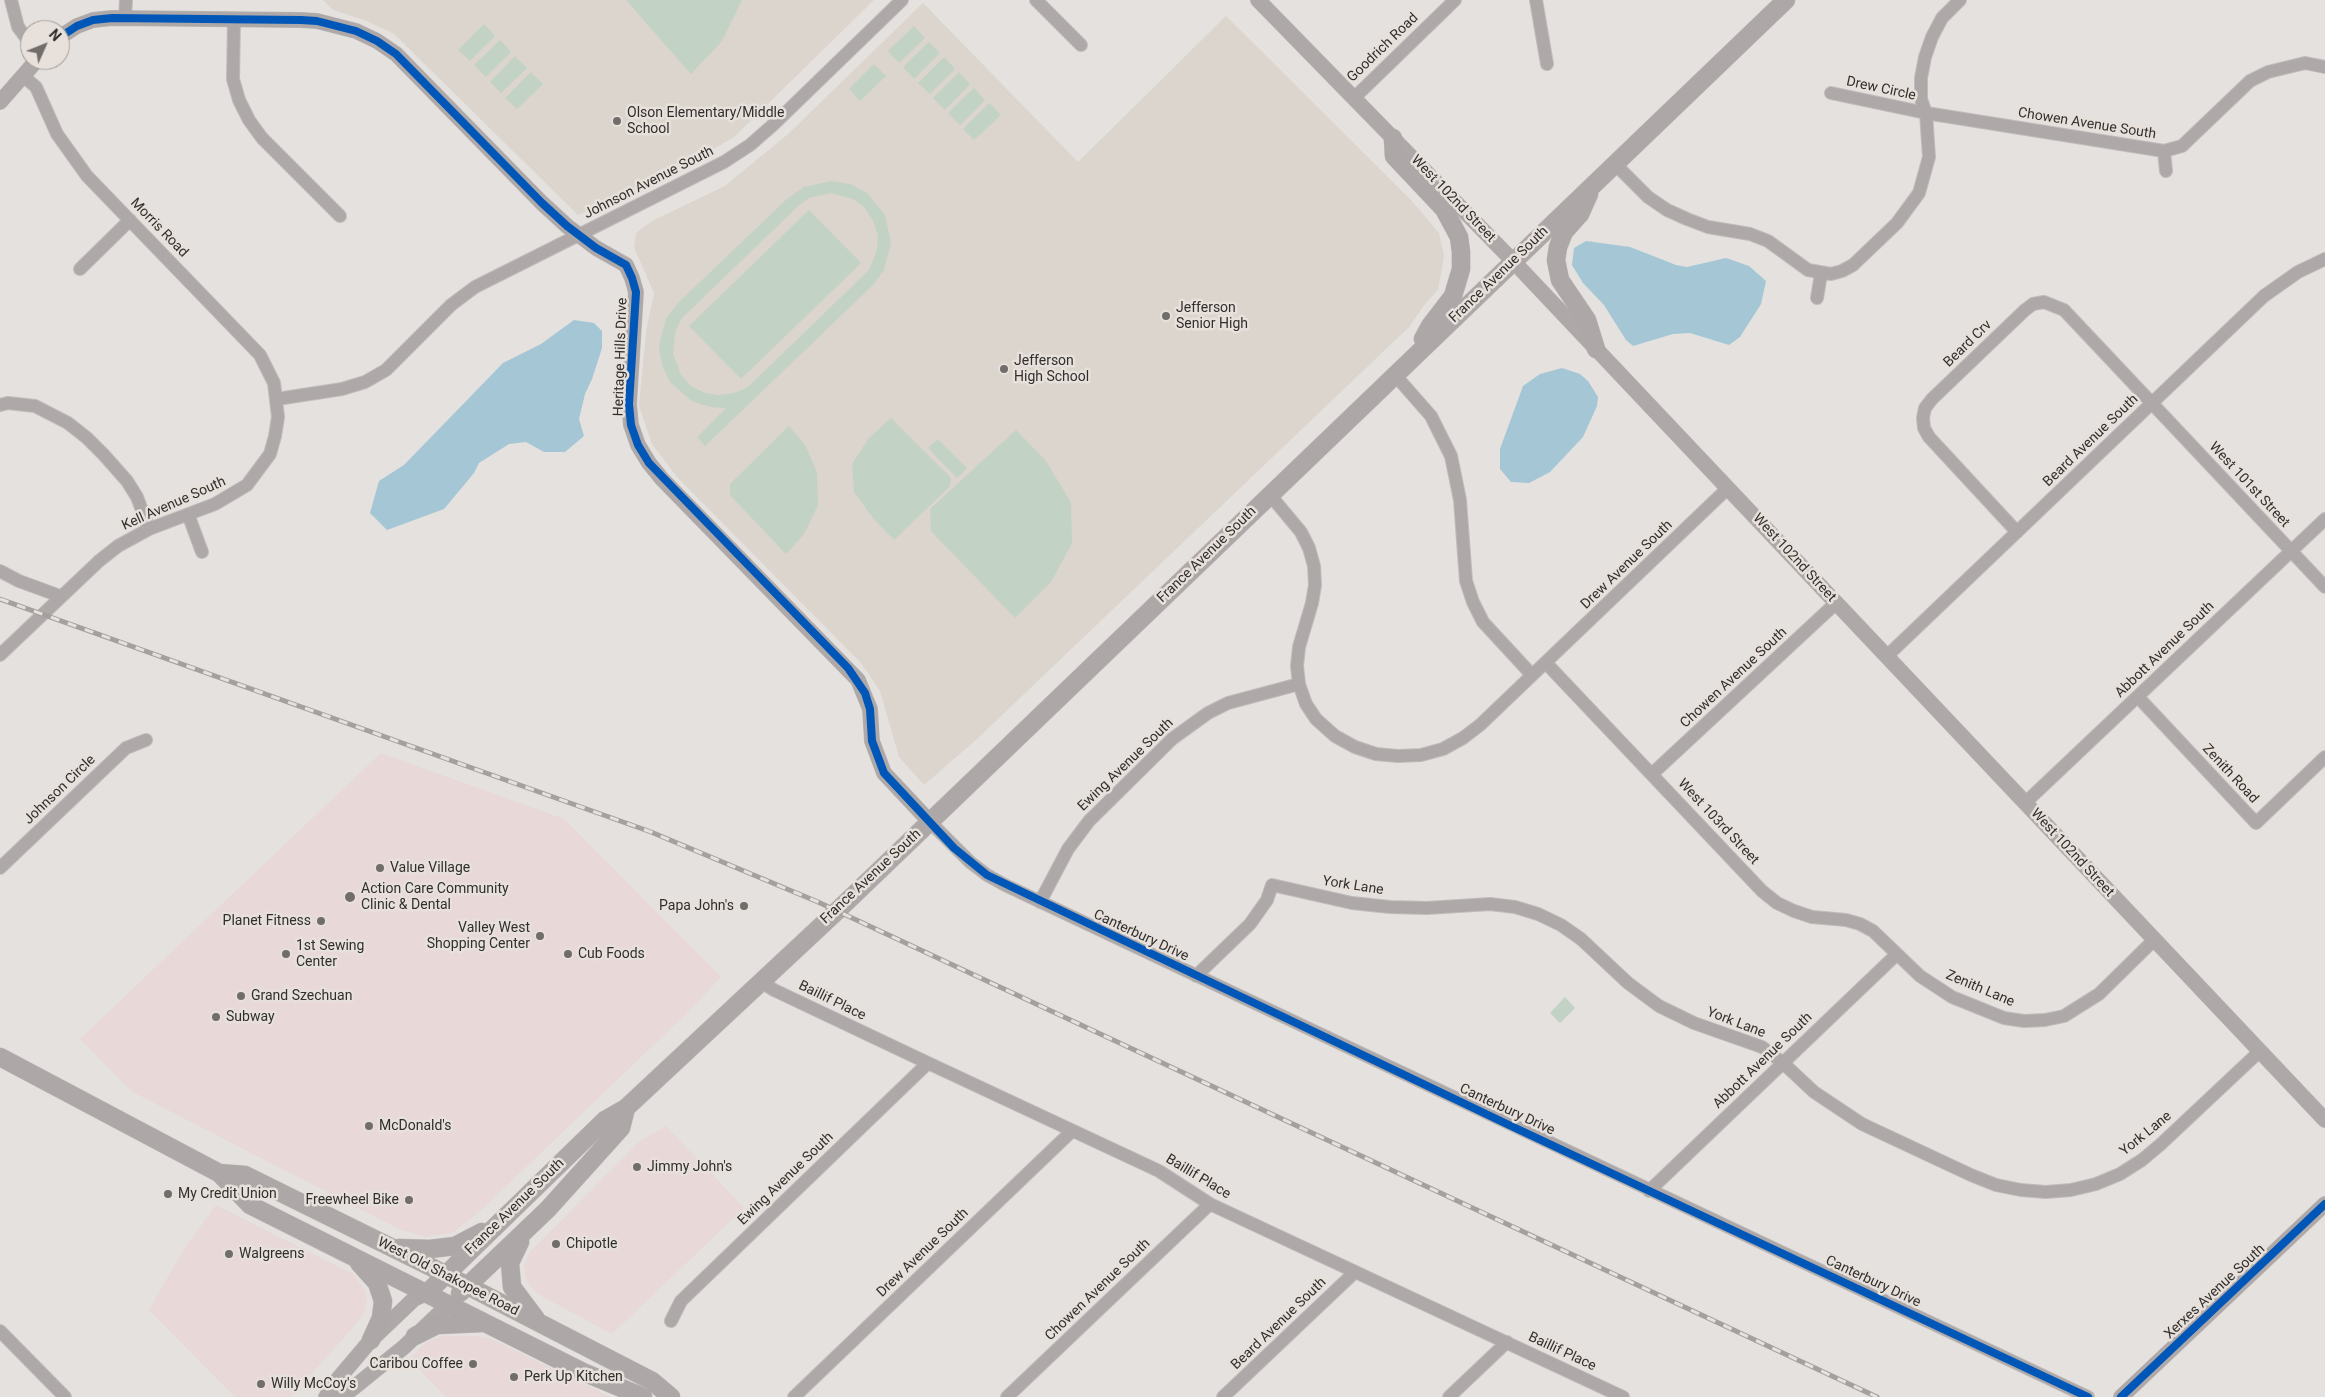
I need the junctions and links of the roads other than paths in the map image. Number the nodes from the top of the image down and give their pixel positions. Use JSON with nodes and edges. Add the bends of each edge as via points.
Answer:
{"nodes":[{"id":1,"x":11,"y":0,"type":"edge"},
{"id":2,"x":126,"y":0,"type":"edge"},
{"id":3,"x":902,"y":0,"type":"edge"},
{"id":4,"x":1036,"y":0,"type":"edge"},
{"id":5,"x":1258,"y":0,"type":"edge"},
{"id":6,"x":1455,"y":0,"type":"edge"},
{"id":7,"x":1536,"y":0,"type":"edge"},
{"id":8,"x":1786,"y":0,"type":"edge"},
{"id":9,"x":1960,"y":0,"type":"edge"},
{"id":10,"x":125,"y":18,"type":"junction"},
{"id":11,"x":234,"y":20,"type":"junction"},
{"id":12,"x":20,"y":30,"type":"edge"},
{"id":13,"x":70,"y":31,"type":"edge"},
{"id":14,"x":1080,"y":45,"type":"dead end"},
{"id":15,"x":1547,"y":64,"type":"dead end"},
{"id":16,"x":2325,"y":67,"type":"edge"},
{"id":17,"x":27,"y":70,"type":"edge"},
{"id":18,"x":22,"y":76,"type":"junction"},
{"id":19,"x":1830,"y":94,"type":"dead end"},
{"id":20,"x":1354,"y":98,"type":"junction"},
{"id":21,"x":0,"y":102,"type":"edge"},
{"id":22,"x":1926,"y":113,"type":"junction"},
{"id":23,"x":1393,"y":138,"type":"junction"},
{"id":24,"x":2164,"y":151,"type":"junction"},
{"id":25,"x":1615,"y":164,"type":"junction"},
{"id":26,"x":2166,"y":171,"type":"dead end"},
{"id":27,"x":1590,"y":188,"type":"junction"},
{"id":28,"x":340,"y":216,"type":"dead end"},
{"id":29,"x":130,"y":220,"type":"junction"},
{"id":30,"x":579,"y":235,"type":"junction"},
{"id":31,"x":2325,"y":259,"type":"edge"},
{"id":32,"x":1513,"y":261,"type":"junction"},
{"id":33,"x":80,"y":269,"type":"dead end"},
{"id":34,"x":1821,"y":274,"type":"junction"},
{"id":35,"x":1817,"y":298,"type":"dead end"},
{"id":36,"x":1596,"y":349,"type":"junction"},
{"id":37,"x":1421,"y":350,"type":"junction"},
{"id":38,"x":1395,"y":375,"type":"junction"},
{"id":39,"x":277,"y":399,"type":"junction"},
{"id":40,"x":2152,"y":403,"type":"junction"},
{"id":41,"x":0,"y":405,"type":"edge"},
{"id":42,"x":1728,"y":488,"type":"junction"},
{"id":43,"x":1270,"y":495,"type":"junction"},
{"id":44,"x":188,"y":514,"type":"junction"},
{"id":45,"x":2325,"y":519,"type":"edge"},
{"id":46,"x":149,"y":529,"type":"junction"},
{"id":47,"x":2017,"y":532,"type":"junction"},
{"id":48,"x":2291,"y":551,"type":"junction"},
{"id":49,"x":202,"y":552,"type":"dead end"},
{"id":50,"x":0,"y":571,"type":"edge"},
{"id":51,"x":2325,"y":586,"type":"edge"},
{"id":52,"x":60,"y":596,"type":"junction"},
{"id":53,"x":1836,"y":603,"type":"junction"},
{"id":54,"x":0,"y":655,"type":"edge"},
{"id":55,"x":1887,"y":656,"type":"junction"},
{"id":56,"x":1546,"y":663,"type":"junction"},
{"id":57,"x":1532,"y":675,"type":"junction"},
{"id":58,"x":1299,"y":684,"type":"junction"},
{"id":59,"x":2138,"y":697,"type":"junction"},
{"id":60,"x":146,"y":740,"type":"dead end"},
{"id":61,"x":2325,"y":757,"type":"edge"},
{"id":62,"x":1652,"y":774,"type":"junction"},
{"id":63,"x":2025,"y":803,"type":"junction"},
{"id":64,"x":930,"y":822,"type":"junction"},
{"id":65,"x":0,"y":868,"type":"edge"},
{"id":66,"x":1040,"y":902,"type":"junction"},
{"id":67,"x":2154,"y":940,"type":"junction"},
{"id":68,"x":1897,"y":954,"type":"junction"},
{"id":69,"x":1196,"y":976,"type":"junction"},
{"id":70,"x":760,"y":981,"type":"junction"},
{"id":71,"x":2260,"y":1051,"type":"junction"},
{"id":72,"x":0,"y":1057,"type":"edge"},
{"id":73,"x":1783,"y":1063,"type":"junction"},
{"id":74,"x":928,"y":1064,"type":"junction"},
{"id":75,"x":626,"y":1108,"type":"junction"},
{"id":76,"x":2325,"y":1120,"type":"edge"},
{"id":77,"x":1072,"y":1131,"type":"junction"},
{"id":78,"x":219,"y":1173,"type":"junction"},
{"id":79,"x":1649,"y":1191,"type":"junction"},
{"id":80,"x":1210,"y":1204,"type":"junction"},
{"id":81,"x":2325,"y":1204,"type":"edge"},
{"id":82,"x":498,"y":1224,"type":"junction"},
{"id":83,"x":525,"y":1232,"type":"junction"},
{"id":84,"x":393,"y":1248,"type":"junction"},
{"id":85,"x":354,"y":1257,"type":"junction"},
{"id":86,"x":1355,"y":1272,"type":"junction"},
{"id":87,"x":446,"y":1274,"type":"junction"},
{"id":88,"x":467,"y":1286,"type":"junction"},
{"id":89,"x":427,"y":1293,"type":"junction"},
{"id":90,"x":449,"y":1304,"type":"junction"},
{"id":91,"x":671,"y":1321,"type":"dead end"},
{"id":92,"x":486,"y":1323,"type":"junction"},
{"id":93,"x":539,"y":1323,"type":"junction"},
{"id":94,"x":0,"y":1330,"type":"edge"},
{"id":95,"x":415,"y":1336,"type":"junction"},
{"id":96,"x":371,"y":1340,"type":"junction"},
{"id":97,"x":1507,"y":1342,"type":"junction"},
{"id":98,"x":65,"y":1397,"type":"edge"},
{"id":99,"x":326,"y":1397,"type":"edge"},
{"id":100,"x":342,"y":1397,"type":"edge"},
{"id":101,"x":643,"y":1397,"type":"edge"},
{"id":102,"x":671,"y":1397,"type":"edge"},
{"id":103,"x":794,"y":1397,"type":"edge"},
{"id":104,"x":1007,"y":1397,"type":"edge"},
{"id":105,"x":1224,"y":1397,"type":"edge"},
{"id":106,"x":1449,"y":1397,"type":"edge"},
{"id":107,"x":1623,"y":1397,"type":"edge"},
{"id":108,"x":2088,"y":1397,"type":"edge"},
{"id":109,"x":2121,"y":1397,"type":"edge"}],
"edges":[{"from":1,"to":12,"type":"street"},
{"from":2,"to":10,"type":"street"},
{"from":3,"to":30,"type":"street","name":"Johnson Avenue South","via":[[750,145],[697,177]]},
{"from":4,"to":14,"type":"street"},
{"from":5,"to":20,"type":"street","name":"West 102nd Street"},
{"from":6,"to":20,"type":"street","name":"Goodrich Road"},
{"from":7,"to":15,"type":"street"},
{"from":8,"to":25,"type":"main road","name":"France Avenue South"},
{"from":9,"to":22,"type":"street","via":[[1942,18],[1925,58],[1921,99]]},
{"from":10,"to":11,"type":"street","name":"Heritage Hills Drive"},
{"from":10,"to":13,"type":"street","name":"Heritage Hills Drive","via":[[93,20]]},
{"from":11,"to":28,"type":"street","via":[[233,79],[249,120],[262,138]]},
{"from":11,"to":30,"type":"street","name":"Heritage Hills Drive","via":[[317,21],[356,31],[377,41],[396,54],[542,203]]},
{"from":16,"to":24,"type":"street","name":"Chowen Avenue South","via":[[2305,63],[2268,72],[2250,81],[2182,146]]},
{"from":17,"to":18,"type":"street"},
{"from":18,"to":21,"type":"street"},
{"from":18,"to":29,"type":"street","name":"Morris Road","via":[[36,87],[57,134],[71,156]]},
{"from":19,"to":22,"type":"street","name":"Drew Circle"},
{"from":20,"to":23,"type":"street","name":"West 102nd Street"},
{"from":22,"to":24,"type":"street","name":"Chowen Avenue South"},
{"from":22,"to":34,"type":"street","via":[[1927,166],[1919,193],[1909,209],[1853,265],[1842,271]]},
{"from":23,"to":32,"type":"street","name":"West 102nd Street"},
{"from":23,"to":37,"type":"main road","via":[[1394,156],[1444,210],[1459,238],[1462,252],[1453,296],[1424,335]]},
{"from":24,"to":26,"type":"street"},
{"from":25,"to":27,"type":"main road","name":"France Avenue South"},
{"from":25,"to":34,"type":"street","via":[[1642,192],[1667,210],[1708,227],[1750,234],[1768,241],[1808,270]]},
{"from":27,"to":32,"type":"main road","name":"France Avenue South"},
{"from":27,"to":36,"type":"main road","via":[[1587,202],[1564,232],[1556,260],[1560,280],[1587,320]]},
{"from":29,"to":33,"type":"street"},
{"from":29,"to":39,"type":"street","name":"Morris Road","via":[[260,355],[274,383]]},
{"from":30,"to":39,"type":"street","name":"Johnson Avenue South","via":[[475,287],[451,304],[386,370],[365,382],[342,389]]},
{"from":30,"to":64,"type":"street","name":"Heritage Hills Drive","via":[[626,265],[632,278],[636,307],[629,404],[631,424],[648,463],[858,680],[870,709],[872,741],[884,772]]},
{"from":31,"to":40,"type":"street","name":"Beard Avenue South","via":[[2298,272],[2264,296]]},
{"from":32,"to":36,"type":"street","name":"West 102nd Street"},
{"from":32,"to":37,"type":"main road","name":"France Avenue South"},
{"from":34,"to":35,"type":"street"},
{"from":36,"to":42,"type":"street","name":"West 102nd Street"},
{"from":37,"to":38,"type":"main road","name":"France Avenue South"},
{"from":38,"to":43,"type":"main road","name":"France Avenue South"},
{"from":38,"to":57,"type":"street","via":[[1431,416],[1451,456],[1460,500],[1466,581],[1473,602],[1483,622]]},
{"from":39,"to":44,"type":"street","name":"Kell Avenue South","via":[[276,436],[260,470],[232,496]]},
{"from":40,"to":47,"type":"street","name":"Beard Avenue South"},
{"from":40,"to":47,"type":"street","name":"Beard Crv","via":[[2064,310],[2044,302],[2025,310],[1932,399],[1922,418],[1929,437]]},
{"from":40,"to":48,"type":"street","name":"West 101st Street"},
{"from":41,"to":46,"type":"street","via":[[36,406],[68,423],[87,438],[127,481]]},
{"from":42,"to":53,"type":"street","name":"West 102nd Street"},
{"from":42,"to":56,"type":"street","name":"Drew Avenue South"},
{"from":43,"to":58,"type":"street","via":[[1302,532],[1314,566],[1312,603],[1299,647]]},
{"from":43,"to":64,"type":"main road","name":"France Avenue South"},
{"from":44,"to":46,"type":"street","name":"Kell Avenue South"},
{"from":44,"to":49,"type":"street"},
{"from":45,"to":48,"type":"street","name":"Abbott Avenue South"},
{"from":46,"to":52,"type":"street","name":"Kell Avenue South","via":[[118,546]]},
{"from":47,"to":55,"type":"street","name":"Beard Avenue South"},
{"from":48,"to":51,"type":"street","name":"West 101st Street"},
{"from":48,"to":59,"type":"street","name":"Abbott Avenue South"},
{"from":50,"to":52,"type":"street"},
{"from":52,"to":54,"type":"street","name":"Kell Avenue South"},
{"from":53,"to":55,"type":"street","name":"West 102nd Street"},
{"from":53,"to":62,"type":"street","name":"Chowen Avenue South"},
{"from":55,"to":63,"type":"street","name":"West 102nd Street"},
{"from":56,"to":57,"type":"street","name":"Drew Avenue South"},
{"from":56,"to":62,"type":"street","name":"West 103rd Street"},
{"from":57,"to":58,"type":"street","via":[[1462,738],[1438,750],[1398,756],[1376,754],[1335,736],[1316,719]]},
{"from":58,"to":66,"type":"street","name":"Ewing Avenue South","via":[[1228,703],[1196,720],[1172,739],[1089,821],[1068,849]]},
{"from":59,"to":61,"type":"street","name":"Zenith Road","via":[[2256,823]]},
{"from":59,"to":63,"type":"street","name":"Abbott Avenue South"},
{"from":60,"to":65,"type":"street","name":"Johnson Circle","via":[[126,748]]},
{"from":62,"to":68,"type":"street","name":"West 103rd Street","via":[[1777,903],[1812,917],[1860,924],[1873,931]]},
{"from":63,"to":67,"type":"street","name":"West 102nd Street"},
{"from":64,"to":66,"type":"street","name":"Canterbury Drive","via":[[954,848],[987,875]]},
{"from":64,"to":70,"type":"main road","name":"France Avenue South"},
{"from":66,"to":69,"type":"street","name":"Canterbury Drive"},
{"from":67,"to":68,"type":"street","name":"Zenith Lane","via":[[2099,994],[2082,1006],[2064,1016],[2038,1021],[2004,1018],[1952,997],[1920,976]]},
{"from":67,"to":71,"type":"street","name":"West 102nd Street"},
{"from":68,"to":73,"type":"street","name":"Abbott Avenue South"},
{"from":69,"to":73,"type":"street","name":"York Lane","via":[[1250,924],[1268,900],[1272,885],[1352,903],[1390,907],[1490,904],[1515,907],[1561,925],[1659,1006],[1694,1023],[1762,1047]]},
{"from":69,"to":79,"type":"street","name":"Canterbury Drive"},
{"from":70,"to":74,"type":"street","name":"Baillif Place"},
{"from":70,"to":75,"type":"main road","name":"France Avenue South"},
{"from":71,"to":73,"type":"street","name":"York Lane","via":[[2142,1160],[2096,1184],[2046,1192],[1996,1185],[1862,1124],[1814,1092]]},
{"from":71,"to":76,"type":"street","name":"West 102nd Street"},
{"from":72,"to":78,"type":"main road","name":"West Old Shakopee Road"},
{"from":73,"to":79,"type":"street","name":"Abbott Avenue South"},
{"from":74,"to":77,"type":"street","name":"Baillif Place"},
{"from":74,"to":91,"type":"street","name":"Ewing Avenue South","via":[[681,1301]]},
{"from":75,"to":82,"type":"main road","name":"France Avenue South","via":[[605,1120]]},
{"from":75,"to":83,"type":"main road","name":"France Avenue South","via":[[622,1128]]},
{"from":77,"to":80,"type":"street","name":"Baillif Place","via":[[1159,1171]]},
{"from":77,"to":103,"type":"street","name":"Drew Avenue South"},
{"from":78,"to":84,"type":"main road","name":"West Old Shakopee Road","via":[[245,1175]]},
{"from":78,"to":85,"type":"main road","name":"West Old Shakopee Road","via":[[250,1205]]},
{"from":79,"to":108,"type":"street","name":"Canterbury Drive"},
{"from":80,"to":86,"type":"street","name":"Baillif Place"},
{"from":80,"to":104,"type":"street","name":"Chowen Avenue South"},
{"from":81,"to":109,"type":"street","name":"Xerxes Avenue South"},
{"from":82,"to":84,"type":"main road","via":[[455,1246]]},
{"from":82,"to":87,"type":"main road","name":"France Avenue South"},
{"from":83,"to":88,"type":"main road","name":"France Avenue South"},
{"from":83,"to":93,"type":"main road","via":[[510,1263],[512,1287]]},
{"from":84,"to":87,"type":"main road","name":"West Old Shakopee Road"},
{"from":85,"to":89,"type":"main road","name":"West Old Shakopee Road"},
{"from":85,"to":96,"type":"main road","via":[[377,1283],[383,1301],[381,1318]]},
{"from":86,"to":97,"type":"street","name":"Baillif Place"},
{"from":86,"to":105,"type":"street","name":"Beard Avenue South"},
{"from":87,"to":88,"type":"main road","name":"West Old Shakopee Road"},
{"from":87,"to":89,"type":"main road","name":"France Avenue South"},
{"from":88,"to":90,"type":"main road","name":"France Avenue South"},
{"from":88,"to":93,"type":"main road","name":"West Old Shakopee Road"},
{"from":89,"to":90,"type":"main road","name":"West Old Shakopee Road"},
{"from":89,"to":96,"type":"street","name":"France Avenue South","via":[[414,1299]]},
{"from":90,"to":92,"type":"main road","name":"West Old Shakopee Road"},
{"from":90,"to":95,"type":"street","name":"France Avenue South"},
{"from":92,"to":95,"type":"main road","via":[[437,1325]]},
{"from":92,"to":101,"type":"main road","name":"West Old Shakopee Road","via":[[583,1372]]},
{"from":93,"to":102,"type":"main road","name":"West Old Shakopee Road","via":[[652,1381]]},
{"from":94,"to":98,"type":"street"},
{"from":95,"to":100,"type":"street","name":"France Avenue South"},
{"from":96,"to":99,"type":"street","name":"France Avenue South"},
{"from":97,"to":106,"type":"street"},
{"from":97,"to":107,"type":"street","name":"Baillif Place"}]}
